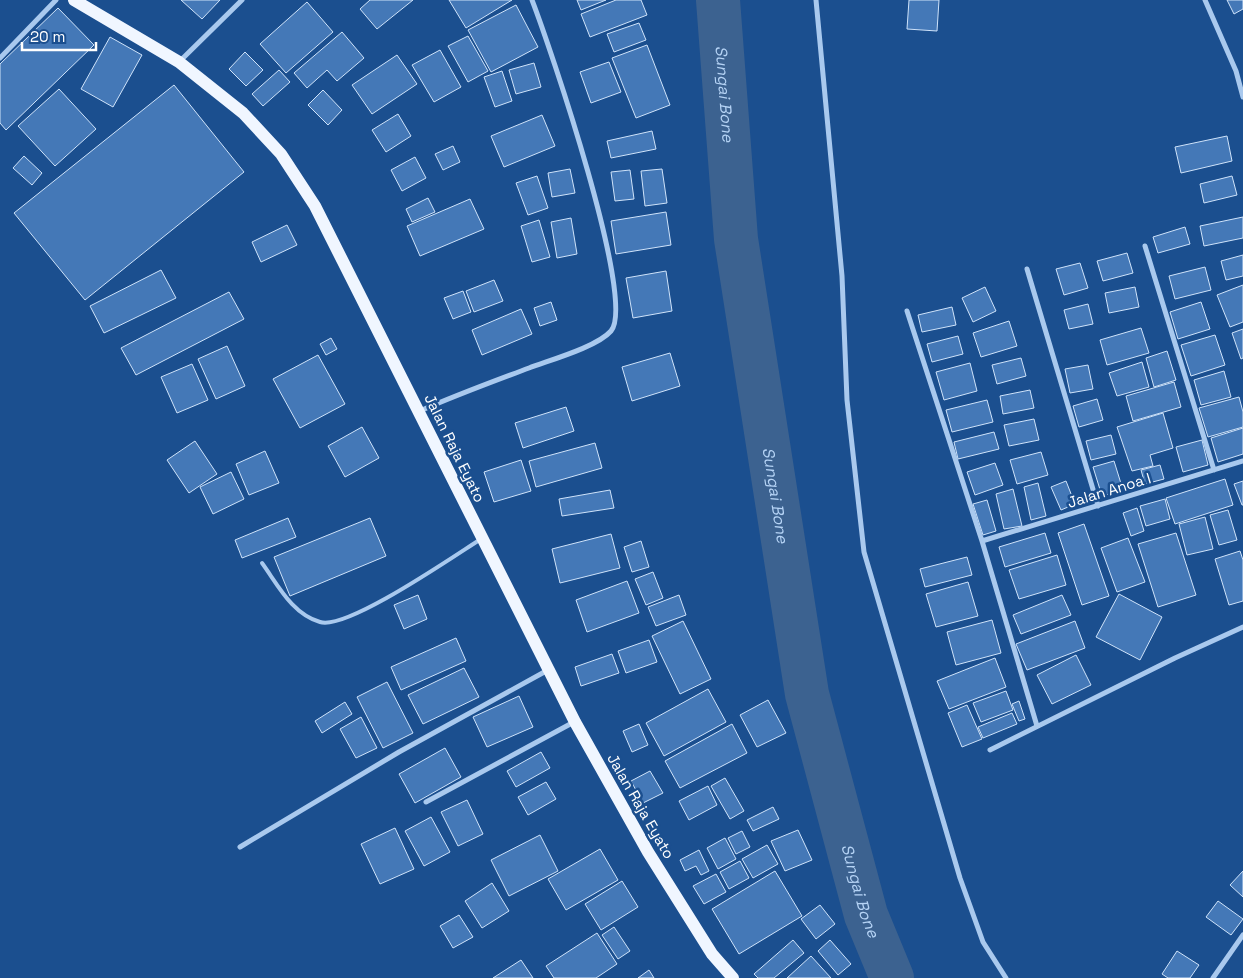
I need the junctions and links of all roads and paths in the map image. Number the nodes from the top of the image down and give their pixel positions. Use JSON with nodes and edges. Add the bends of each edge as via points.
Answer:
{"nodes":[{"id":1,"x":56,"y":0,"type":"edge"},
{"id":2,"x":74,"y":0,"type":"edge"},
{"id":3,"x":242,"y":0,"type":"edge"},
{"id":4,"x":532,"y":0,"type":"edge"},
{"id":5,"x":816,"y":0,"type":"edge"},
{"id":6,"x":1205,"y":0,"type":"edge"},
{"id":7,"x":0,"y":58,"type":"edge"},
{"id":8,"x":179,"y":62,"type":"junction"},
{"id":9,"x":1236,"y":71,"type":"junction"},
{"id":10,"x":1243,"y":72,"type":"edge"},
{"id":11,"x":1243,"y":97,"type":"edge"},
{"id":12,"x":1145,"y":246,"type":"dead end"},
{"id":13,"x":1026,"y":269,"type":"dead end"},
{"id":14,"x":907,"y":311,"type":"dead end"},
{"id":15,"x":419,"y":411,"type":"junction"},
{"id":16,"x":1243,"y":461,"type":"edge"},
{"id":17,"x":1214,"y":470,"type":"junction"},
{"id":18,"x":1098,"y":506,"type":"junction"},
{"id":19,"x":481,"y":540,"type":"junction"},
{"id":20,"x":982,"y":541,"type":"junction"},
{"id":21,"x":262,"y":563,"type":"dead end"},
{"id":22,"x":1243,"y":627,"type":"edge"},
{"id":23,"x":548,"y":670,"type":"junction"},
{"id":24,"x":575,"y":722,"type":"junction"},
{"id":25,"x":1036,"y":726,"type":"junction"},
{"id":26,"x":990,"y":750,"type":"dead end"},
{"id":27,"x":426,"y":802,"type":"dead end"},
{"id":28,"x":240,"y":847,"type":"dead end"},
{"id":29,"x":1243,"y":935,"type":"edge"},
{"id":30,"x":733,"y":978,"type":"edge"},
{"id":31,"x":1006,"y":978,"type":"edge"},
{"id":32,"x":1213,"y":978,"type":"edge"}],
"edges":[{"from":1,"to":7,"type":"street"},
{"from":2,"to":8,"type":"main road","name":"Jalan Raja Eyato"},
{"from":3,"to":8,"type":"street"},
{"from":4,"to":15,"type":"street","via":[[594,195],[608,255],[617,317],[610,333],[583,348]]},
{"from":5,"to":31,"type":"street","via":[[842,276],[847,400],[864,552],[960,878],[983,942]]},
{"from":6,"to":9,"type":"street"},
{"from":8,"to":15,"type":"main road","name":"Jalan Raja Eyato","via":[[243,113],[281,154],[316,206]]},
{"from":9,"to":10,"type":"street"},
{"from":9,"to":11,"type":"street"},
{"from":12,"to":17,"type":"street"},
{"from":13,"to":18,"type":"street"},
{"from":14,"to":20,"type":"street"},
{"from":15,"to":19,"type":"main road","name":"Jalan Raja Eyato"},
{"from":16,"to":17,"type":"street","name":"Jalan Anoa I"},
{"from":17,"to":18,"type":"street","name":"Jalan Anoa I"},
{"from":18,"to":20,"type":"street","name":"Jalan Anoa I"},
{"from":19,"to":21,"type":"lane","via":[[374,605],[338,622],[322,623],[305,616],[291,604]]},
{"from":19,"to":23,"type":"main road","name":"Jalan Raja Eyato"},
{"from":20,"to":25,"type":"street"},
{"from":22,"to":25,"type":"street"},
{"from":23,"to":24,"type":"main road","name":"Jalan Raja Eyato"},
{"from":23,"to":28,"type":"street","via":[[399,752]]},
{"from":24,"to":27,"type":"street"},
{"from":24,"to":30,"type":"main road","name":"Jalan Raja Eyato","via":[[648,852],[712,954]]},
{"from":25,"to":26,"type":"street"},
{"from":29,"to":32,"type":"street"}]}
